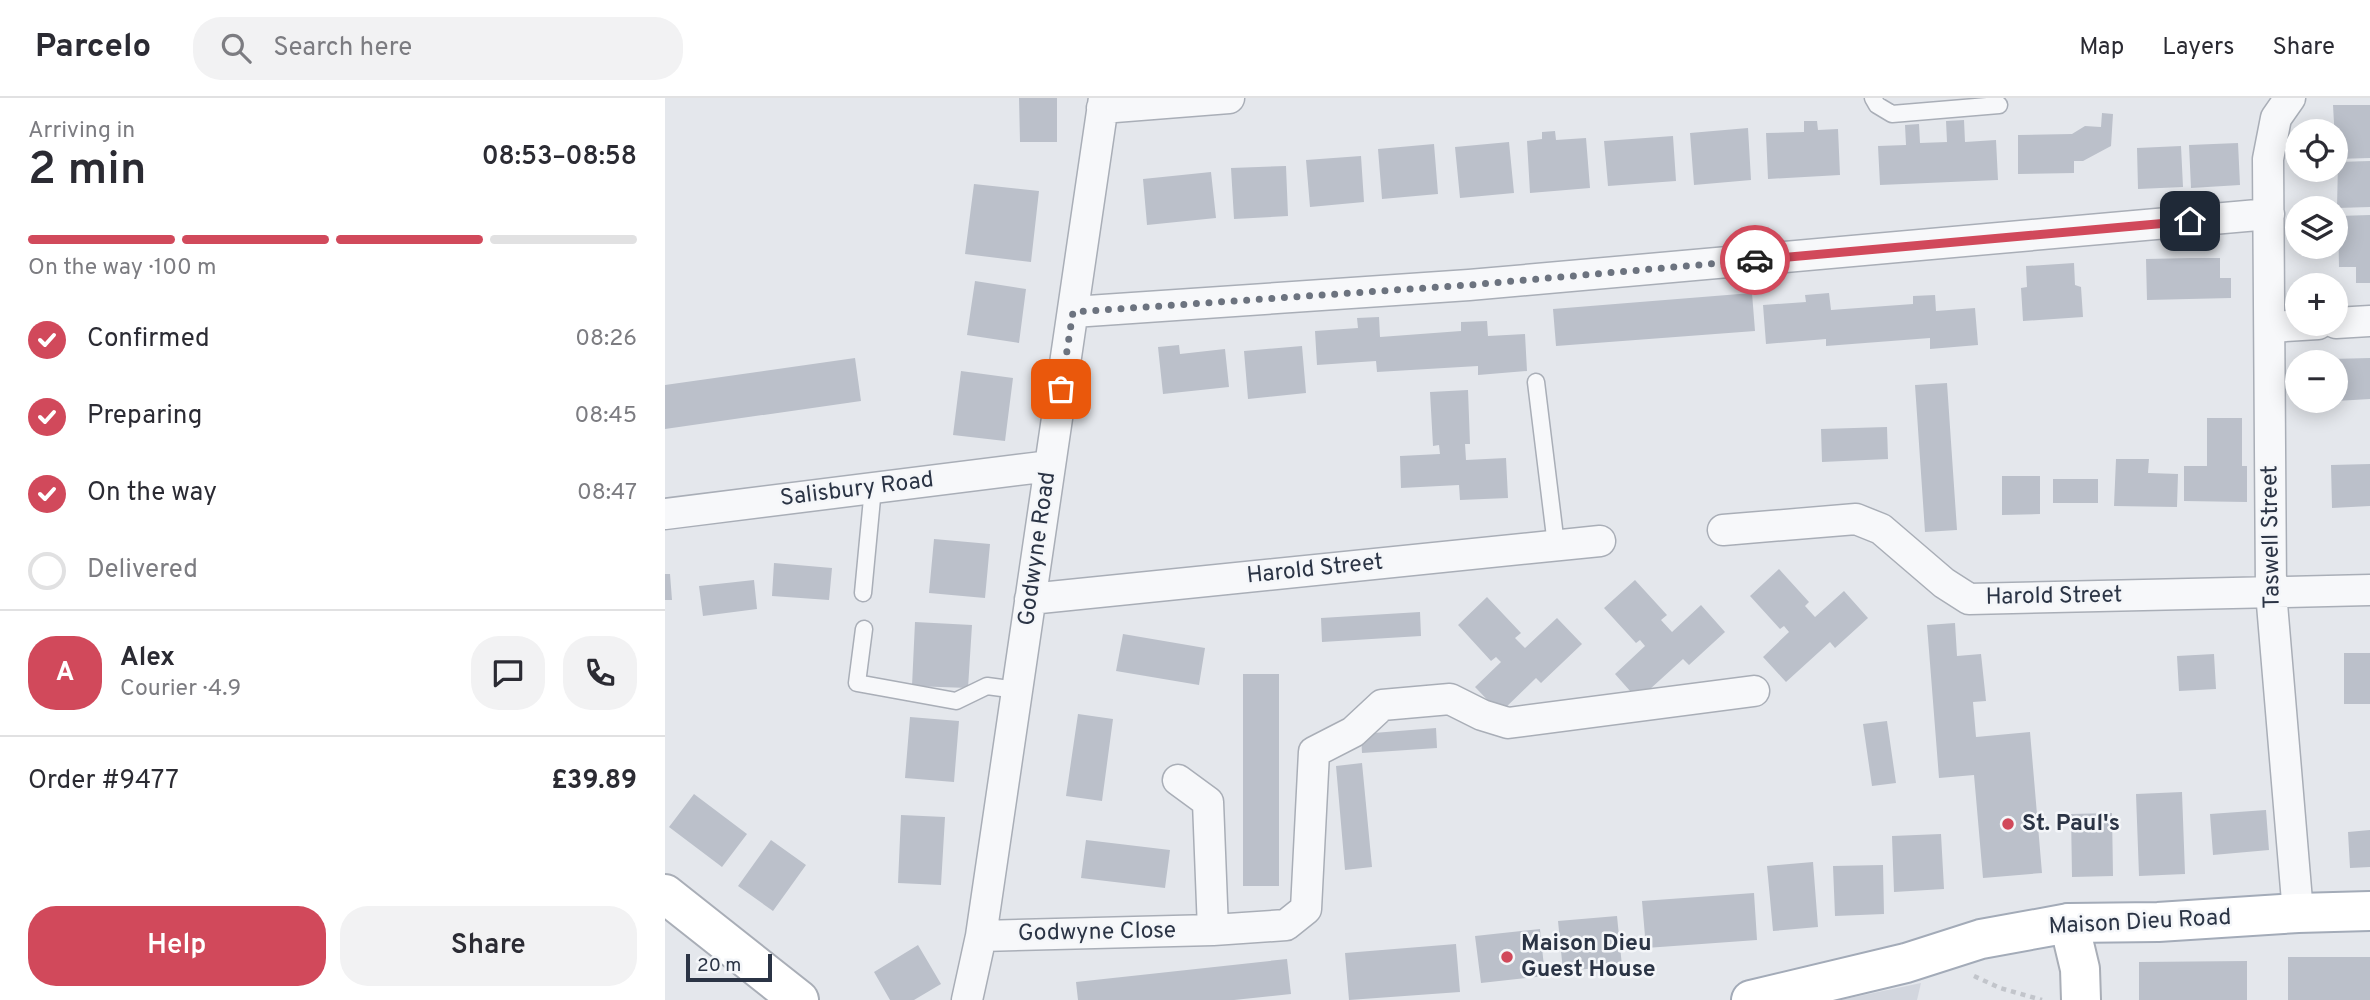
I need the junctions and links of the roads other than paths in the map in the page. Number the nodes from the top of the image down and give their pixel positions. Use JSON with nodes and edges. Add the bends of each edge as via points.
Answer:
{"nodes":[{"id":1,"x":1229,"y":98,"type":"edge"},
{"id":2,"x":1873,"y":98,"type":"edge"},
{"id":3,"x":2290,"y":98,"type":"edge"},
{"id":4,"x":1103,"y":103,"type":"edge"},
{"id":5,"x":1999,"y":105,"type":"dead end"},
{"id":6,"x":2269,"y":214,"type":"junction"},
{"id":7,"x":1073,"y":312,"type":"junction"},
{"id":8,"x":2370,"y":321,"type":"edge"},
{"id":9,"x":2348,"y":322,"type":"edge"},
{"id":10,"x":2285,"y":326,"type":"edge"},
{"id":11,"x":2271,"y":327,"type":"junction"},
{"id":12,"x":1536,"y":382,"type":"dead end"},
{"id":13,"x":1050,"y":466,"type":"junction"},
{"id":14,"x":873,"y":488,"type":"junction"},
{"id":15,"x":665,"y":514,"type":"edge"},
{"id":16,"x":1723,"y":530,"type":"dead end"},
{"id":17,"x":1600,"y":541,"type":"dead end"},
{"id":18,"x":1556,"y":545,"type":"junction"},
{"id":19,"x":2370,"y":590,"type":"edge"},
{"id":20,"x":2271,"y":592,"type":"junction"},
{"id":21,"x":863,"y":593,"type":"dead end"},
{"id":22,"x":1030,"y":599,"type":"junction"},
{"id":23,"x":865,"y":629,"type":"dead end"},
{"id":24,"x":1017,"y":690,"type":"junction"},
{"id":25,"x":1754,"y":691,"type":"dead end"},
{"id":26,"x":1178,"y":780,"type":"dead end"},
{"id":27,"x":665,"y":894,"type":"edge"},
{"id":28,"x":2370,"y":911,"type":"edge"},
{"id":29,"x":2298,"y":913,"type":"junction"},
{"id":30,"x":2069,"y":923,"type":"junction"},
{"id":31,"x":1213,"y":930,"type":"junction"},
{"id":32,"x":981,"y":936,"type":"junction"},
{"id":33,"x":1766,"y":999,"type":"edge"},
{"id":34,"x":799,"y":1000,"type":"edge"},
{"id":35,"x":967,"y":1000,"type":"edge"},
{"id":36,"x":2081,"y":1000,"type":"edge"}],
"edges":[{"from":1,"to":4,"type":"street"},
{"from":2,"to":5,"type":"lane","via":[[1892,114]]},
{"from":3,"to":6,"type":"street","name":"Taswell Street","via":[[2276,118],[2268,159]]},
{"from":4,"to":7,"type":"street","name":"Godwyne Road"},
{"from":6,"to":7,"type":"street","via":[[1469,285]]},
{"from":6,"to":11,"type":"street","name":"Taswell Street"},
{"from":7,"to":13,"type":"street","name":"Godwyne Road"},
{"from":8,"to":9,"type":"street"},
{"from":10,"to":11,"type":"street"},
{"from":11,"to":20,"type":"street","name":"Taswell Street"},
{"from":12,"to":18,"type":"lane"},
{"from":13,"to":14,"type":"street","name":"Salisbury Road"},
{"from":13,"to":22,"type":"street","name":"Godwyne Road"},
{"from":14,"to":15,"type":"street","name":"Salisbury Road"},
{"from":14,"to":21,"type":"lane"},
{"from":16,"to":20,"type":"street","name":"Harold Street","via":[[1856,519],[1881,529],[1969,599]]},
{"from":17,"to":18,"type":"street","name":"Harold Street"},
{"from":18,"to":22,"type":"street","name":"Harold Street"},
{"from":19,"to":20,"type":"street","name":"Harold Street"},
{"from":20,"to":29,"type":"street","name":"Taswell Street"},
{"from":22,"to":24,"type":"street","name":"Godwyne Road"},
{"from":23,"to":24,"type":"lane","via":[[857,682],[956,701],[987,686]]},
{"from":24,"to":32,"type":"street","name":"Godwyne Road"},
{"from":25,"to":31,"type":"street","name":"Godwyne Close","via":[[1508,723],[1450,699],[1382,705],[1353,732],[1314,752],[1306,909],[1286,925]]},
{"from":26,"to":31,"type":"street","via":[[1208,802]]},
{"from":27,"to":34,"type":"main road"},
{"from":28,"to":29,"type":"main road","name":"Maison Dieu Road"},
{"from":29,"to":30,"type":"main road","name":"Maison Dieu Road"},
{"from":30,"to":33,"type":"main road","name":"Maison Dieu Road","via":[[1982,939]]},
{"from":30,"to":36,"type":"main road","via":[[2080,969]]},
{"from":31,"to":32,"type":"street","name":"Godwyne Close"},
{"from":32,"to":35,"type":"street","name":"Godwyne Road"}]}
